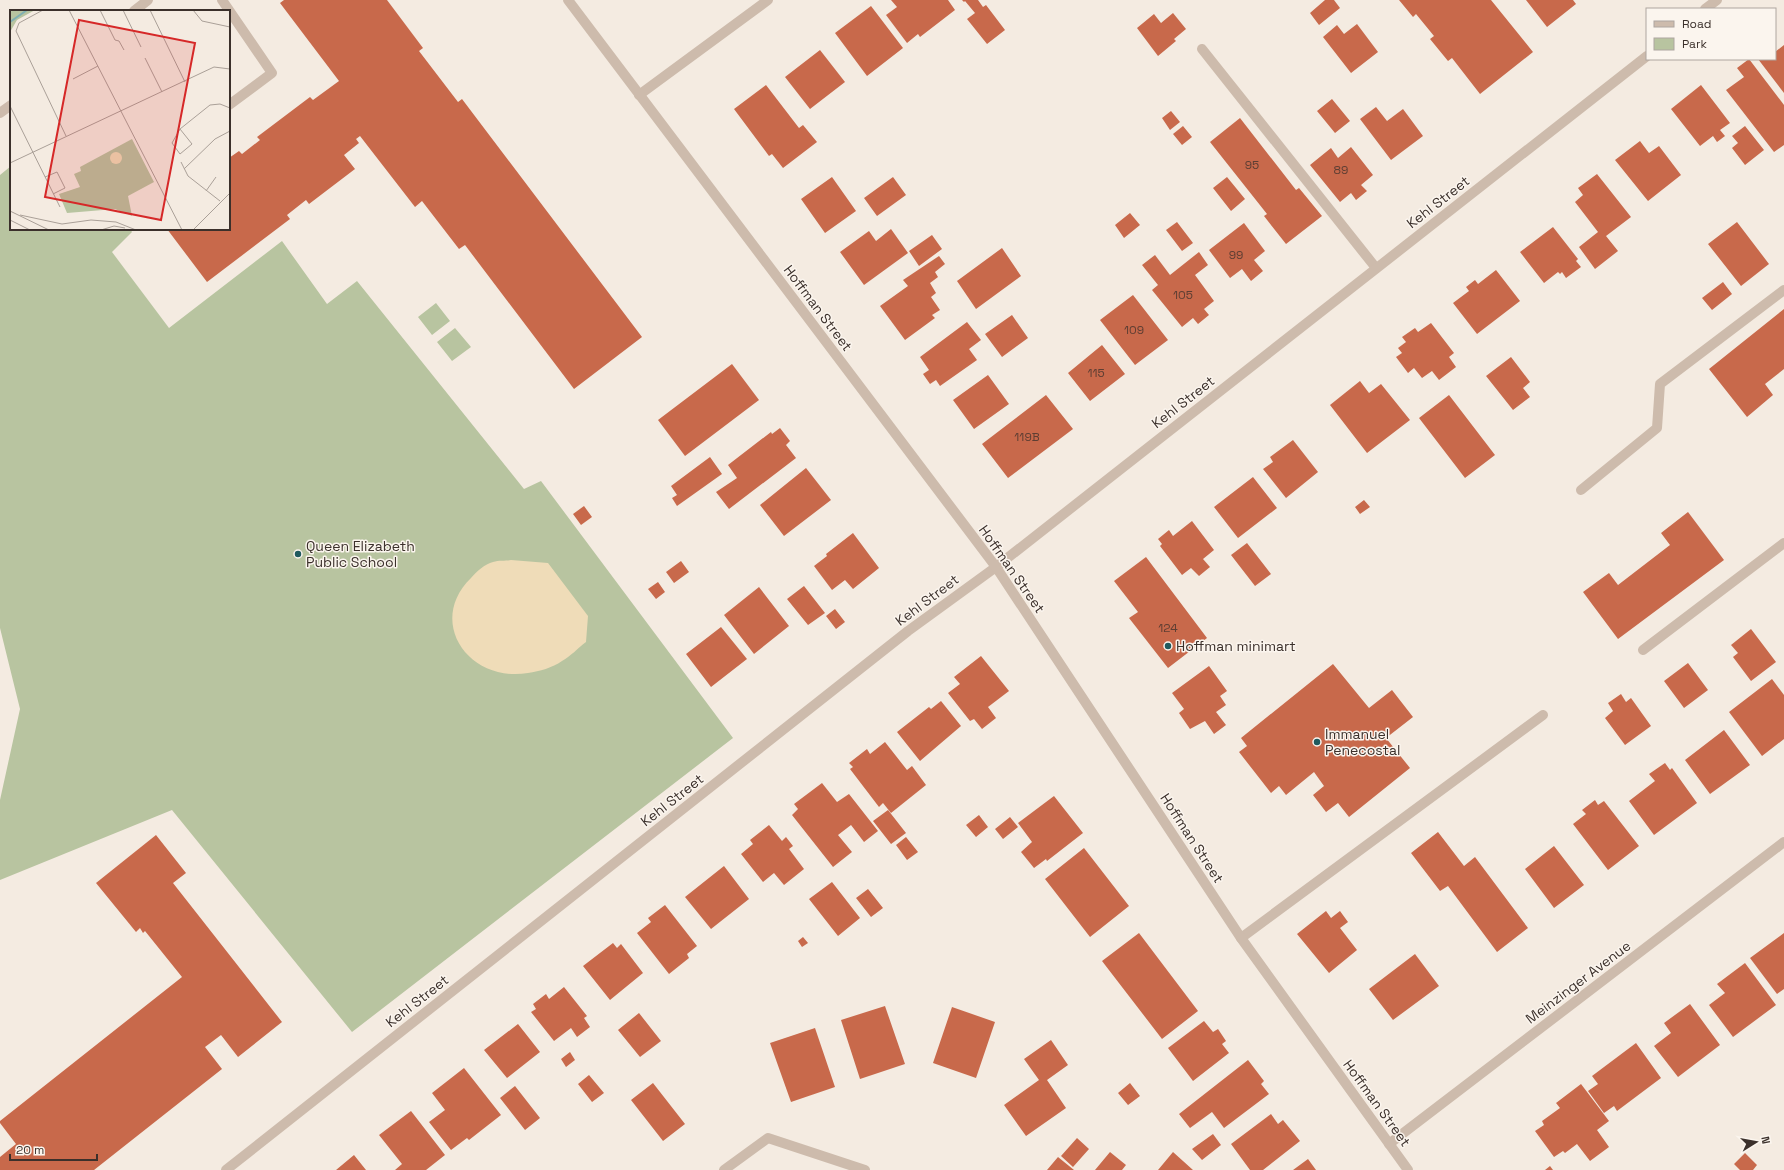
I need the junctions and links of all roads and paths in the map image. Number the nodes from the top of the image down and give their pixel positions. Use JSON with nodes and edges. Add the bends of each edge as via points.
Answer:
{"nodes":[{"id":1,"x":148,"y":0,"type":"edge"},
{"id":2,"x":222,"y":0,"type":"edge"},
{"id":3,"x":568,"y":0,"type":"edge"},
{"id":4,"x":768,"y":0,"type":"edge"},
{"id":5,"x":1717,"y":0,"type":"edge"},
{"id":6,"x":1706,"y":8,"type":"edge"},
{"id":7,"x":135,"y":10,"type":"edge"},
{"id":8,"x":229,"y":10,"type":"edge"},
{"id":9,"x":230,"y":12,"type":"edge"},
{"id":10,"x":1202,"y":49,"type":"dead end"},
{"id":11,"x":1646,"y":57,"type":"edge"},
{"id":12,"x":639,"y":95,"type":"junction"},
{"id":13,"x":230,"y":104,"type":"edge"},
{"id":14,"x":10,"y":105,"type":"edge"},
{"id":15,"x":0,"y":113,"type":"edge"},
{"id":16,"x":1376,"y":268,"type":"junction"},
{"id":17,"x":1784,"y":290,"type":"edge"},
{"id":18,"x":1581,"y":490,"type":"dead end"},
{"id":19,"x":1784,"y":543,"type":"edge"},
{"id":20,"x":996,"y":567,"type":"junction"},
{"id":21,"x":1643,"y":650,"type":"dead end"},
{"id":22,"x":1543,"y":715,"type":"dead end"},
{"id":23,"x":1784,"y":842,"type":"edge"},
{"id":24,"x":1241,"y":938,"type":"junction"},
{"id":25,"x":1389,"y":1144,"type":"junction"},
{"id":26,"x":226,"y":1170,"type":"edge"},
{"id":27,"x":724,"y":1170,"type":"edge"},
{"id":28,"x":865,"y":1170,"type":"edge"},
{"id":29,"x":1408,"y":1170,"type":"edge"}],
"edges":[{"from":1,"to":7,"type":"street"},
{"from":2,"to":8,"type":"street"},
{"from":3,"to":12,"type":"street","name":"Hoffman Street"},
{"from":4,"to":12,"type":"street"},
{"from":5,"to":6,"type":"street"},
{"from":9,"to":13,"type":"street","via":[[272,73]]},
{"from":10,"to":16,"type":"street"},
{"from":11,"to":16,"type":"street","name":"Kehl Street"},
{"from":12,"to":20,"type":"street","name":"Hoffman Street"},
{"from":14,"to":15,"type":"street"},
{"from":16,"to":20,"type":"street","name":"Kehl Street"},
{"from":17,"to":18,"type":"street","via":[[1660,384],[1657,428]]},
{"from":19,"to":21,"type":"street"},
{"from":20,"to":24,"type":"street","name":"Hoffman Street"},
{"from":20,"to":26,"type":"street","name":"Kehl Street","via":[[902,636]]},
{"from":22,"to":24,"type":"street"},
{"from":23,"to":25,"type":"street","name":"Meinzinger Avenue"},
{"from":24,"to":25,"type":"street","name":"Hoffman Street"},
{"from":25,"to":29,"type":"street","name":"Hoffman Street"},
{"from":27,"to":28,"type":"street","via":[[768,1138]]}]}
